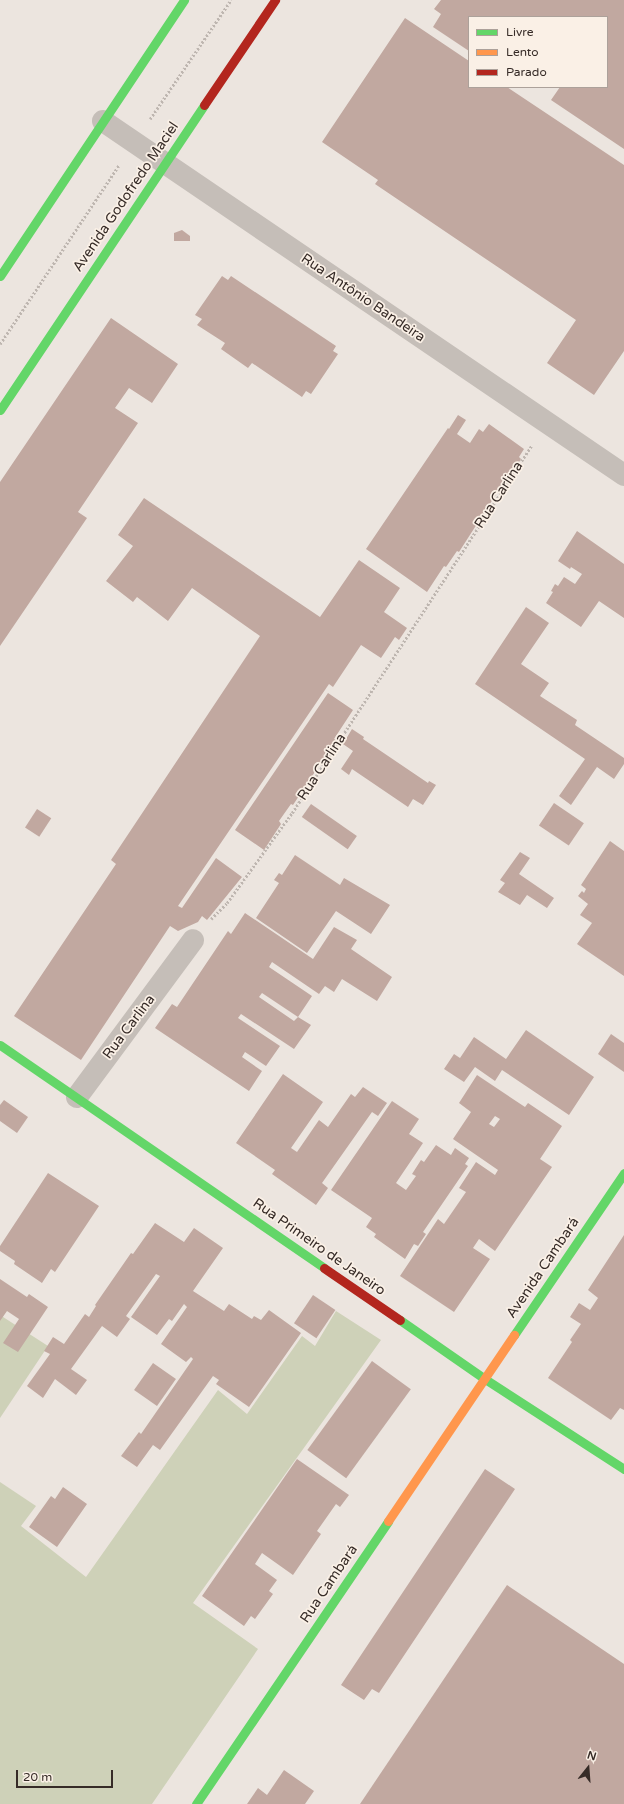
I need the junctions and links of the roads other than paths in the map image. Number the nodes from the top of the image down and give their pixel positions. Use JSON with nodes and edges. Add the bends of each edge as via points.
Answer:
{"nodes":[{"id":1,"x":184,"y":0,"type":"edge"},
{"id":2,"x":275,"y":0,"type":"edge"},
{"id":3,"x":103,"y":121,"type":"junction"},
{"id":4,"x":164,"y":164,"type":"junction"},
{"id":5,"x":0,"y":276,"type":"edge"},
{"id":6,"x":0,"y":410,"type":"edge"},
{"id":7,"x":624,"y":475,"type":"edge"},
{"id":8,"x":194,"y":940,"type":"road end"},
{"id":9,"x":0,"y":1045,"type":"edge"},
{"id":10,"x":77,"y":1097,"type":"junction"},
{"id":11,"x":624,"y":1173,"type":"edge"},
{"id":12,"x":485,"y":1379,"type":"junction"},
{"id":13,"x":624,"y":1469,"type":"edge"},
{"id":14,"x":196,"y":1804,"type":"edge"}],
"edges":[{"from":1,"to":3,"type":"street"},
{"from":2,"to":4,"type":"street","name":"Avenida Godofredo Maciel"},
{"from":3,"to":4,"type":"street","name":"Rua Antônio Bandeira"},
{"from":3,"to":5,"type":"street"},
{"from":4,"to":6,"type":"street","name":"Avenida Godofredo Maciel"},
{"from":4,"to":7,"type":"street","name":"Rua Antônio Bandeira"},
{"from":8,"to":10,"type":"street","name":"Rua Carlina"},
{"from":9,"to":10,"type":"street","name":"Rua Primeiro de Janeiro"},
{"from":10,"to":12,"type":"street","name":"Rua Primeiro de Janeiro"},
{"from":11,"to":12,"type":"street","name":"Avenida Cambará"},
{"from":12,"to":13,"type":"street","name":"Rua Primeiro de Janeiro"},
{"from":12,"to":14,"type":"street","name":"Rua Cambará"}]}
